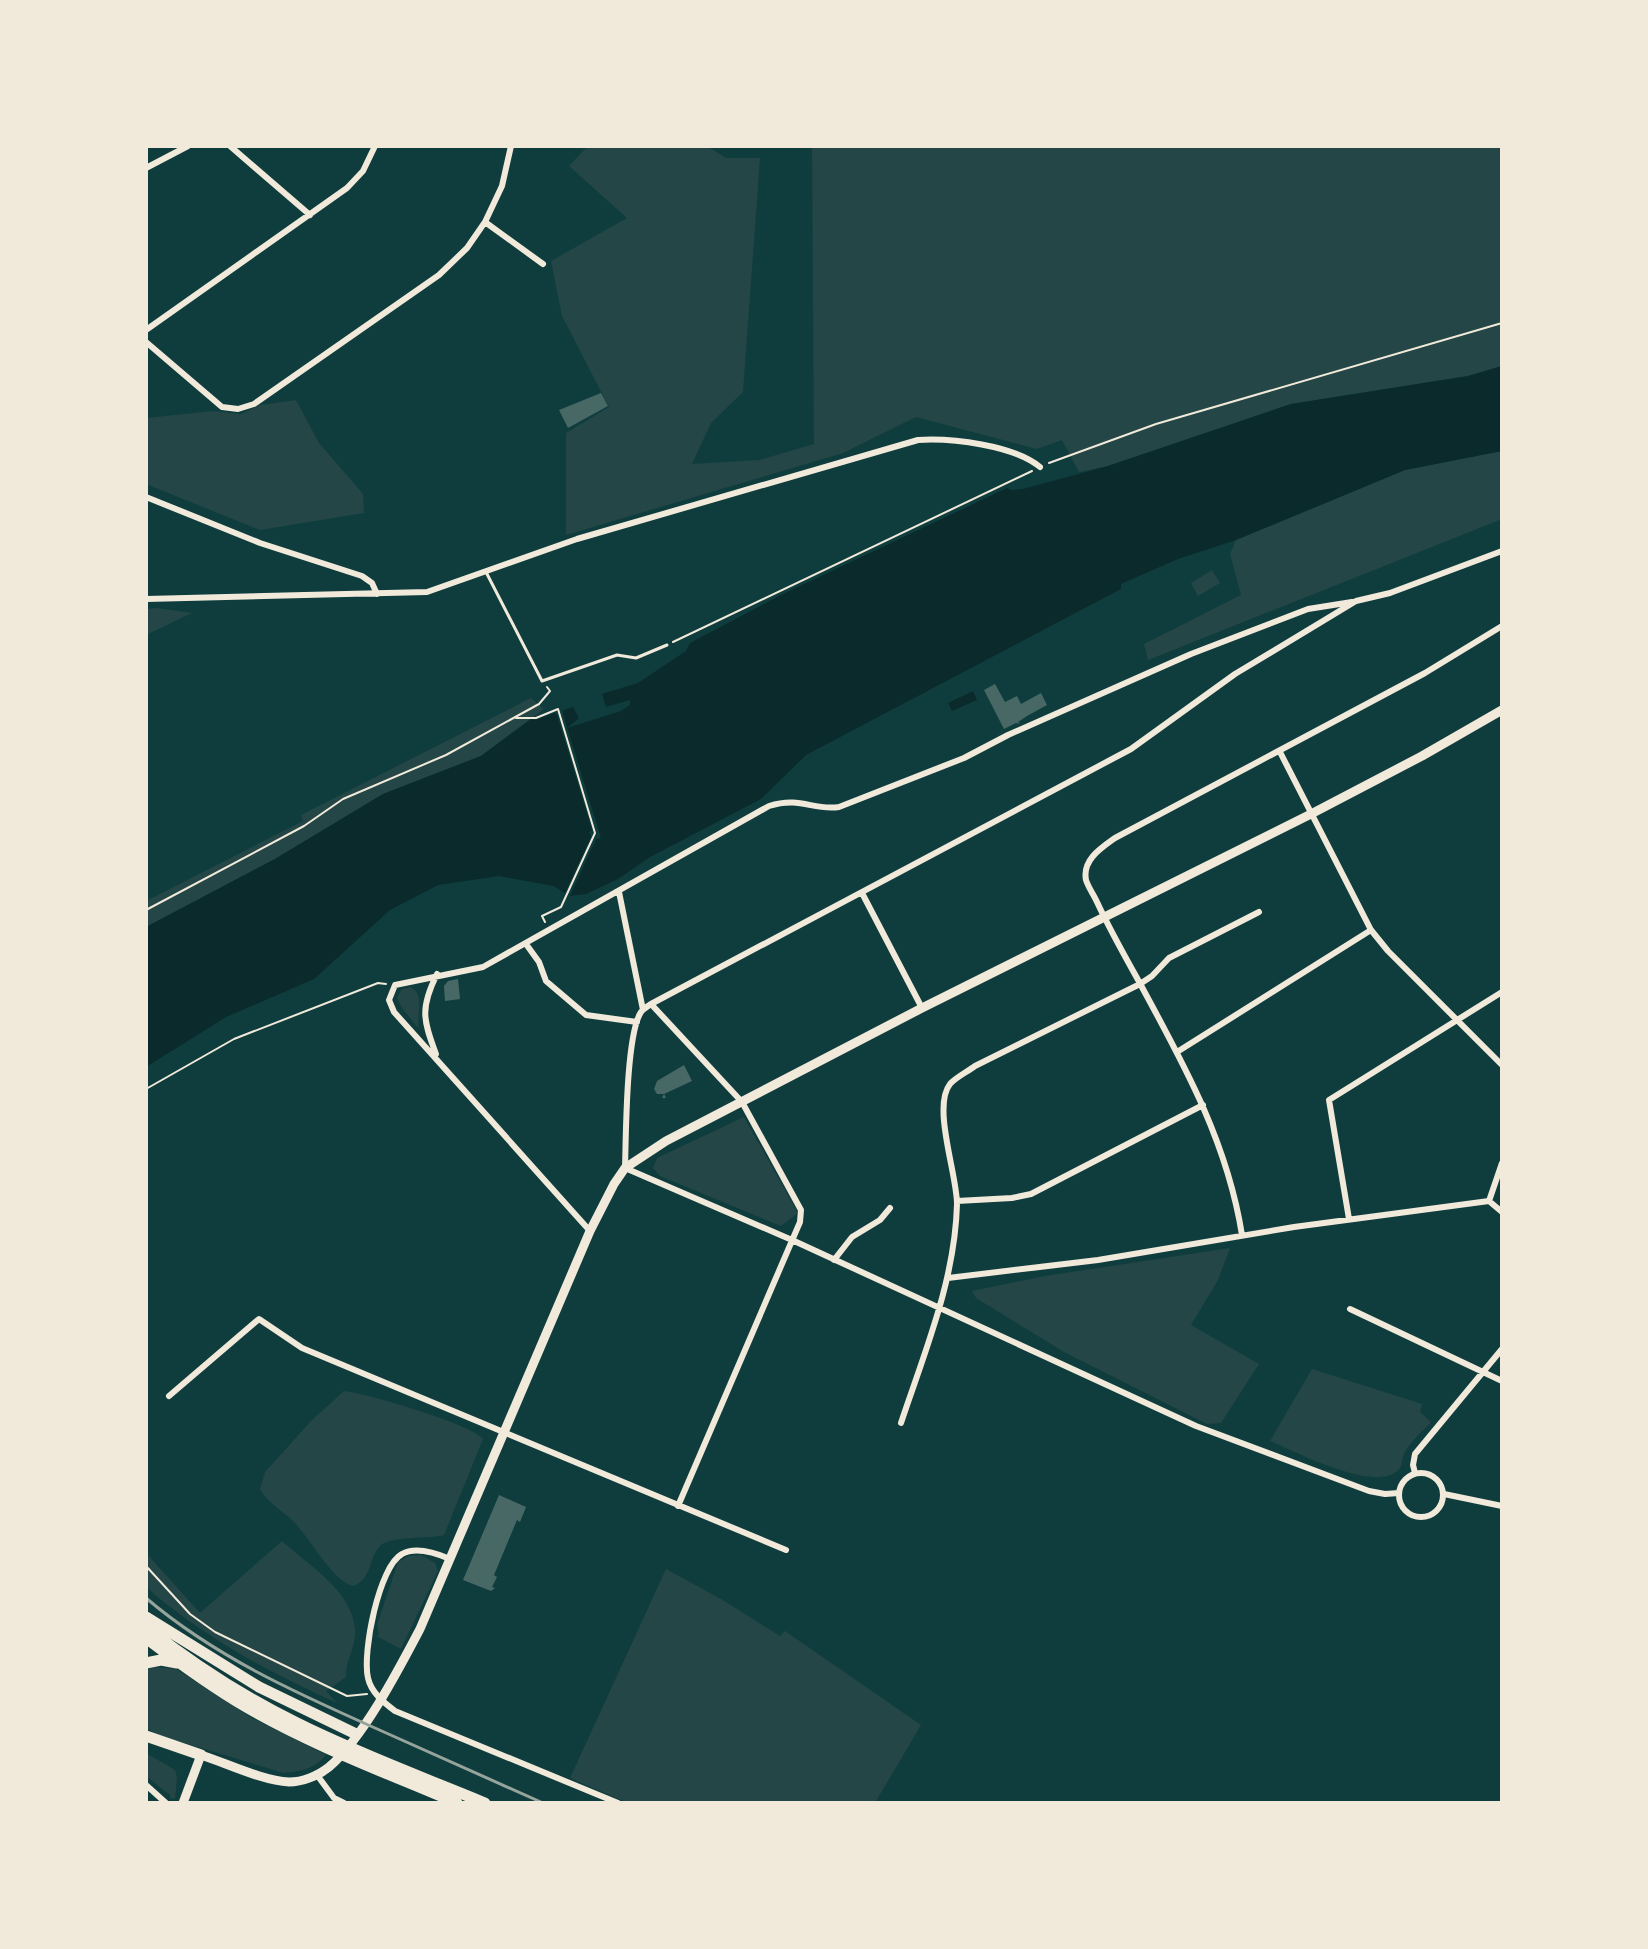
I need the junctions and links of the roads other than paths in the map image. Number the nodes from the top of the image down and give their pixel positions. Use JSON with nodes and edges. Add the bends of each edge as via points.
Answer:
{"nodes":[{"id":1,"x":188,"y":146,"type":"edge"},
{"id":2,"x":230,"y":146,"type":"edge"},
{"id":3,"x":375,"y":146,"type":"edge"},
{"id":4,"x":511,"y":146,"type":"edge"},
{"id":5,"x":146,"y":168,"type":"edge"},
{"id":6,"x":310,"y":215,"type":"junction"},
{"id":7,"x":485,"y":222,"type":"junction"},
{"id":8,"x":543,"y":264,"type":"dead end"},
{"id":9,"x":146,"y":330,"type":"edge"},
{"id":10,"x":146,"y":342,"type":"edge"},
{"id":11,"x":1040,"y":467,"type":"road end"},
{"id":12,"x":146,"y":497,"type":"edge"},
{"id":13,"x":1502,"y":551,"type":"edge"},
{"id":14,"x":486,"y":572,"type":"junction"},
{"id":15,"x":377,"y":594,"type":"junction"},
{"id":16,"x":146,"y":599,"type":"edge"},
{"id":17,"x":1356,"y":601,"type":"junction"},
{"id":18,"x":1502,"y":626,"type":"edge"},
{"id":19,"x":667,"y":645,"type":"road end"},
{"id":20,"x":1502,"y":710,"type":"edge"},
{"id":21,"x":1280,"y":752,"type":"junction"},
{"id":22,"x":1311,"y":814,"type":"junction"},
{"id":23,"x":619,"y":892,"type":"junction"},
{"id":24,"x":862,"y":893,"type":"junction"},
{"id":25,"x":1259,"y":912,"type":"dead end"},
{"id":26,"x":1104,"y":917,"type":"junction"},
{"id":27,"x":1371,"y":930,"type":"junction"},
{"id":28,"x":526,"y":944,"type":"junction"},
{"id":29,"x":437,"y":974,"type":"junction"},
{"id":30,"x":1140,"y":984,"type":"junction"},
{"id":31,"x":1502,"y":992,"type":"edge"},
{"id":32,"x":651,"y":1004,"type":"junction"},
{"id":33,"x":922,"y":1008,"type":"junction"},
{"id":34,"x":643,"y":1010,"type":"junction"},
{"id":35,"x":1457,"y":1020,"type":"junction"},
{"id":36,"x":637,"y":1022,"type":"junction"},
{"id":37,"x":1177,"y":1052,"type":"junction"},
{"id":38,"x":438,"y":1059,"type":"junction"},
{"id":39,"x":1502,"y":1065,"type":"edge"},
{"id":40,"x":742,"y":1102,"type":"junction"},
{"id":41,"x":1203,"y":1105,"type":"junction"},
{"id":42,"x":1502,"y":1163,"type":"edge"},
{"id":43,"x":625,"y":1168,"type":"junction"},
{"id":44,"x":957,"y":1201,"type":"junction"},
{"id":45,"x":1489,"y":1201,"type":"junction"},
{"id":46,"x":890,"y":1208,"type":"dead end"},
{"id":47,"x":1502,"y":1212,"type":"edge"},
{"id":48,"x":1349,"y":1219,"type":"junction"},
{"id":49,"x":590,"y":1231,"type":"junction"},
{"id":50,"x":1242,"y":1235,"type":"junction"},
{"id":51,"x":792,"y":1240,"type":"junction"},
{"id":52,"x":834,"y":1260,"type":"junction"},
{"id":53,"x":948,"y":1278,"type":"junction"},
{"id":54,"x":940,"y":1309,"type":"junction"},
{"id":55,"x":1350,"y":1309,"type":"dead end"},
{"id":56,"x":1502,"y":1349,"type":"edge"},
{"id":57,"x":1483,"y":1372,"type":"junction"},
{"id":58,"x":1502,"y":1381,"type":"edge"},
{"id":59,"x":169,"y":1396,"type":"dead end"},
{"id":60,"x":901,"y":1423,"type":"dead end"},
{"id":61,"x":503,"y":1432,"type":"junction"},
{"id":62,"x":1415,"y":1473,"type":"junction"},
{"id":63,"x":1399,"y":1493,"type":"junction"},
{"id":64,"x":1444,"y":1494,"type":"junction"},
{"id":65,"x":678,"y":1506,"type":"junction"},
{"id":66,"x":1502,"y":1506,"type":"edge"},
{"id":67,"x":786,"y":1550,"type":"dead end"},
{"id":68,"x":451,"y":1559,"type":"junction"},
{"id":69,"x":146,"y":1617,"type":"edge"},
{"id":70,"x":146,"y":1627,"type":"edge"},
{"id":71,"x":146,"y":1638,"type":"edge"},
{"id":72,"x":146,"y":1663,"type":"edge"},
{"id":73,"x":179,"y":1664,"type":"junction"},
{"id":74,"x":356,"y":1734,"type":"junction"},
{"id":75,"x":146,"y":1736,"type":"edge"},
{"id":76,"x":201,"y":1755,"type":"junction"},
{"id":77,"x":317,"y":1774,"type":"junction"},
{"id":78,"x":146,"y":1785,"type":"edge"},
{"id":79,"x":166,"y":1803,"type":"edge"},
{"id":80,"x":183,"y":1803,"type":"edge"},
{"id":81,"x":344,"y":1803,"type":"edge"},
{"id":82,"x":457,"y":1803,"type":"edge"},
{"id":83,"x":485,"y":1803,"type":"edge"},
{"id":84,"x":618,"y":1803,"type":"edge"}],
"edges":[{"from":1,"to":5,"type":"street"},
{"from":2,"to":6,"type":"street"},
{"from":3,"to":6,"type":"street","via":[[355,180]]},
{"from":4,"to":7,"type":"street","via":[[502,186]]},
{"from":6,"to":9,"type":"street"},
{"from":7,"to":8,"type":"street"},
{"from":7,"to":10,"type":"street","via":[[439,275],[254,404],[222,407]]},
{"from":11,"to":14,"type":"street","via":[[1027,456],[1008,451],[918,440],[577,539]]},
{"from":12,"to":15,"type":"street","via":[[260,543],[362,576]]},
{"from":13,"to":17,"type":"street"},
{"from":14,"to":15,"type":"street","via":[[427,592]]},
{"from":14,"to":19,"type":"lane","via":[[542,681],[617,655],[636,658]]},
{"from":15,"to":16,"type":"street"},
{"from":17,"to":23,"type":"street","via":[[1308,609],[1191,654],[964,758],[839,807],[794,801],[769,806]]},
{"from":17,"to":24,"type":"street","via":[[1235,674],[1131,749]]},
{"from":18,"to":21,"type":"street"},
{"from":20,"to":22,"type":"main road"},
{"from":21,"to":22,"type":"street"},
{"from":21,"to":26,"type":"street","via":[[1097,850],[1086,880]]},
{"from":22,"to":26,"type":"main road"},
{"from":22,"to":27,"type":"street"},
{"from":23,"to":28,"type":"street"},
{"from":23,"to":34,"type":"street"},
{"from":24,"to":32,"type":"street"},
{"from":24,"to":33,"type":"street"},
{"from":25,"to":30,"type":"street","via":[[1169,958]]},
{"from":26,"to":30,"type":"street"},
{"from":26,"to":33,"type":"main road"},
{"from":27,"to":35,"type":"street"},
{"from":27,"to":37,"type":"street"},
{"from":28,"to":29,"type":"street","via":[[483,967]]},
{"from":28,"to":36,"type":"street","via":[[546,981],[586,1015]]},
{"from":29,"to":38,"type":"street","via":[[423,1015]]},
{"from":29,"to":38,"type":"street","via":[[395,985],[389,1000]]},
{"from":30,"to":37,"type":"street"},
{"from":30,"to":44,"type":"street","via":[[975,1066],[951,1084],[943,1099]]},
{"from":31,"to":35,"type":"street"},
{"from":32,"to":34,"type":"street"},
{"from":32,"to":40,"type":"street"},
{"from":33,"to":40,"type":"main road"},
{"from":34,"to":36,"type":"street"},
{"from":35,"to":39,"type":"street"},
{"from":35,"to":48,"type":"street","via":[[1329,1100]]},
{"from":36,"to":43,"type":"street"},
{"from":37,"to":41,"type":"street"},
{"from":38,"to":49,"type":"street"},
{"from":40,"to":43,"type":"main road"},
{"from":40,"to":51,"type":"street","via":[[799,1203],[801,1216]]},
{"from":41,"to":44,"type":"street","via":[[1031,1194]]},
{"from":41,"to":50,"type":"street","via":[[1229,1173]]},
{"from":42,"to":45,"type":"street"},
{"from":43,"to":49,"type":"main road"},
{"from":43,"to":51,"type":"street"},
{"from":44,"to":53,"type":"street"},
{"from":45,"to":47,"type":"street"},
{"from":45,"to":48,"type":"street"},
{"from":46,"to":52,"type":"street","via":[[852,1237]]},
{"from":48,"to":50,"type":"street"},
{"from":49,"to":61,"type":"main road"},
{"from":50,"to":53,"type":"street"},
{"from":51,"to":52,"type":"street"},
{"from":51,"to":65,"type":"street"},
{"from":52,"to":54,"type":"street"},
{"from":53,"to":54,"type":"street"},
{"from":54,"to":60,"type":"street"},
{"from":54,"to":63,"type":"street","via":[[1196,1426],[1369,1491]]},
{"from":55,"to":57,"type":"street"},
{"from":56,"to":57,"type":"street"},
{"from":57,"to":58,"type":"street"},
{"from":57,"to":62,"type":"street","via":[[1415,1454]]},
{"from":59,"to":61,"type":"street","via":[[259,1319],[302,1348]]},
{"from":61,"to":65,"type":"street"},
{"from":61,"to":68,"type":"main road"},
{"from":62,"to":63,"type":"street"},
{"from":62,"to":64,"type":"street","via":[[1431,1475]]},
{"from":63,"to":64,"type":"street","via":[[1409,1514],[1425,1517],[1439,1509]]},
{"from":64,"to":66,"type":"street"},
{"from":65,"to":67,"type":"street"},
{"from":68,"to":74,"type":"main road","via":[[420,1629]]},
{"from":68,"to":84,"type":"street","via":[[411,1551],[391,1563],[367,1643],[368,1679],[376,1694],[395,1711]]},
{"from":69,"to":74,"type":"highway","via":[[259,1687]]},
{"from":70,"to":83,"type":"highway","via":[[185,1657],[296,1723]]},
{"from":71,"to":73,"type":"highway"},
{"from":72,"to":73,"type":"highway"},
{"from":73,"to":82,"type":"highway","via":[[292,1731]]},
{"from":74,"to":77,"type":"main road"},
{"from":75,"to":76,"type":"highway"},
{"from":76,"to":77,"type":"main road","via":[[288,1782]]},
{"from":76,"to":80,"type":"main road"},
{"from":77,"to":81,"type":"street"},
{"from":78,"to":79,"type":"street"}]}
